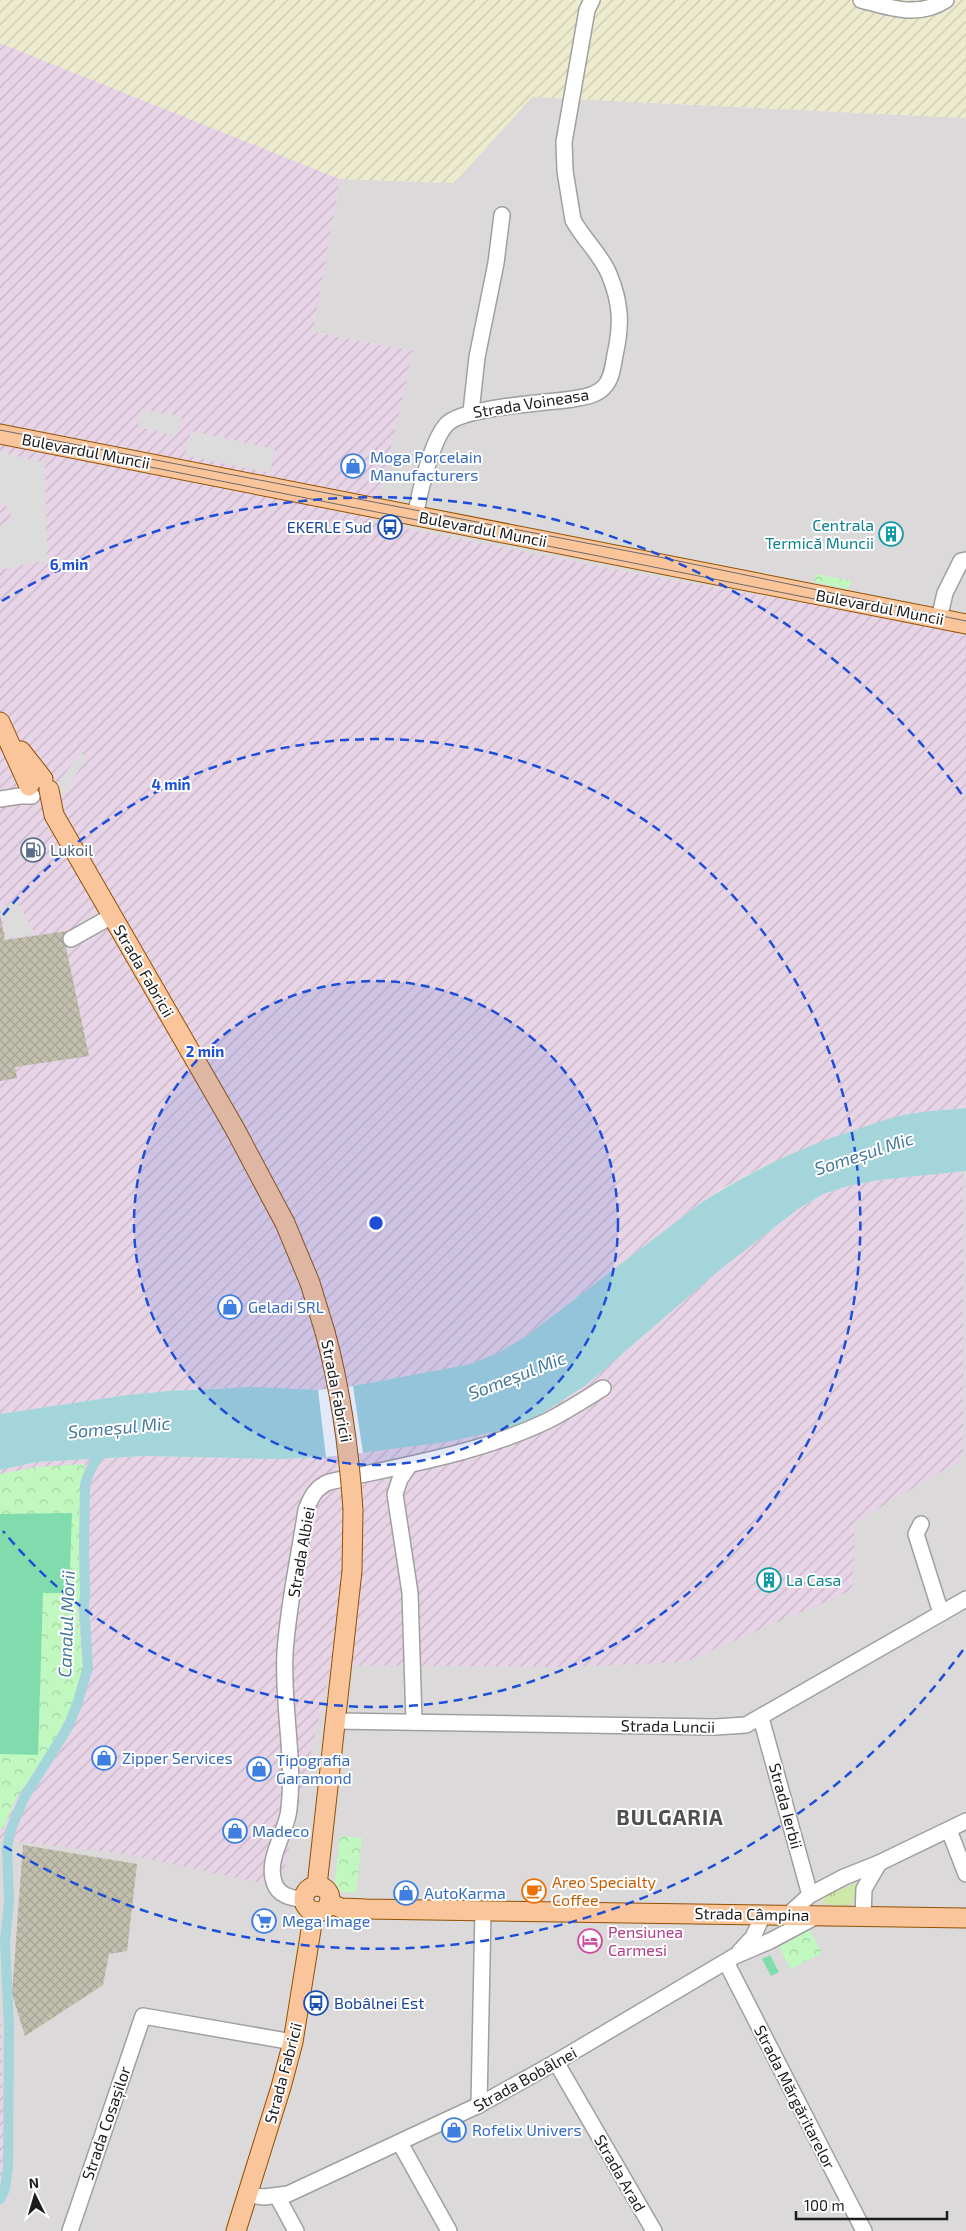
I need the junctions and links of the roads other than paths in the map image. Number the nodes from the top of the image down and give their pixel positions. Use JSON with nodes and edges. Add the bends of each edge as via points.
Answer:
{"nodes":[{"id":1,"x":592,"y":0,"type":"edge"},
{"id":2,"x":861,"y":0,"type":"edge"},
{"id":3,"x":946,"y":0,"type":"edge"},
{"id":4,"x":502,"y":215,"type":"dead end"},
{"id":5,"x":471,"y":412,"type":"junction"},
{"id":6,"x":0,"y":434,"type":"edge"},
{"id":7,"x":415,"y":517,"type":"junction"},
{"id":8,"x":966,"y":560,"type":"edge"},
{"id":9,"x":939,"y":619,"type":"junction"},
{"id":10,"x":966,"y":624,"type":"edge"},
{"id":11,"x":3,"y":728,"type":"edge"},
{"id":12,"x":34,"y":791,"type":"junction"},
{"id":13,"x":0,"y":800,"type":"edge"},
{"id":14,"x":112,"y":916,"type":"junction"},
{"id":15,"x":70,"y":939,"type":"dead end"},
{"id":16,"x":603,"y":1388,"type":"dead end"},
{"id":17,"x":409,"y":1466,"type":"junction"},
{"id":18,"x":369,"y":1473,"type":"junction"},
{"id":19,"x":395,"y":1494,"type":"junction"},
{"id":20,"x":921,"y":1524,"type":"dead end"},
{"id":21,"x":966,"y":1599,"type":"edge"},
{"id":22,"x":941,"y":1613,"type":"junction"},
{"id":23,"x":761,"y":1718,"type":"junction"},
{"id":24,"x":336,"y":1721,"type":"junction"},
{"id":25,"x":414,"y":1722,"type":"junction"},
{"id":26,"x":966,"y":1822,"type":"edge"},
{"id":27,"x":949,"y":1830,"type":"junction"},
{"id":28,"x":879,"y":1863,"type":"junction"},
{"id":29,"x":966,"y":1874,"type":"edge"},
{"id":30,"x":810,"y":1895,"type":"junction"},
{"id":31,"x":316,"y":1905,"type":"junction"},
{"id":32,"x":483,"y":1911,"type":"junction"},
{"id":33,"x":764,"y":1915,"type":"junction"},
{"id":34,"x":788,"y":1915,"type":"junction"},
{"id":35,"x":820,"y":1915,"type":"junction"},
{"id":36,"x":863,"y":1916,"type":"junction"},
{"id":37,"x":966,"y":1918,"type":"edge"},
{"id":38,"x":731,"y":1959,"type":"junction"},
{"id":39,"x":293,"y":2042,"type":"junction"},
{"id":40,"x":556,"y":2062,"type":"junction"},
{"id":41,"x":479,"y":2105,"type":"junction"},
{"id":42,"x":400,"y":2143,"type":"junction"},
{"id":43,"x":248,"y":2195,"type":"junction"},
{"id":44,"x":277,"y":2196,"type":"junction"},
{"id":45,"x":70,"y":2231,"type":"edge"},
{"id":46,"x":236,"y":2231,"type":"edge"},
{"id":47,"x":296,"y":2231,"type":"edge"},
{"id":48,"x":449,"y":2231,"type":"edge"},
{"id":49,"x":654,"y":2231,"type":"edge"},
{"id":50,"x":864,"y":2231,"type":"edge"}],
"edges":[{"from":1,"to":5,"type":"street","name":"Strada Voineasa","via":[[587,10],[563,157],[573,220],[602,260],[618,302],[621,327],[609,380],[599,392],[582,397]]},
{"from":2,"to":3,"type":"street","via":[[910,11],[935,6]]},
{"from":4,"to":5,"type":"street","via":[[496,263],[476,357]]},
{"from":5,"to":7,"type":"street","name":"Strada Voineasa","via":[[448,422],[440,434]]},
{"from":6,"to":7,"type":"main road","name":"Bulevardul Muncii"},
{"from":7,"to":9,"type":"main road","name":"Bulevardul Muncii"},
{"from":8,"to":9,"type":"street","via":[[961,561],[946,593]]},
{"from":9,"to":10,"type":"main road","name":"Bulevardul Muncii"},
{"from":11,"to":12,"type":"main road","name":"Strada Fabricii"},
{"from":12,"to":13,"type":"street"},
{"from":12,"to":14,"type":"main road","name":"Strada Fabricii","via":[[52,812]]},
{"from":14,"to":15,"type":"street"},
{"from":14,"to":24,"type":"main road","name":"Strada Fabricii","bridge":true,"via":[[231,1122],[285,1223],[310,1282],[338,1380],[353,1510],[352,1571]]},
{"from":16,"to":17,"type":"street","name":"Strada Albiei","via":[[530,1429]]},
{"from":17,"to":18,"type":"street","name":"Strada Albiei"},
{"from":17,"to":19,"type":"street","via":[[400,1478]]},
{"from":18,"to":19,"type":"street"},
{"from":18,"to":31,"type":"street","name":"Strada Albiei","via":[[323,1485],[311,1498],[306,1510],[289,1620],[285,1660],[289,1808],[273,1874],[280,1892]]},
{"from":19,"to":25,"type":"street","via":[[410,1593]]},
{"from":20,"to":22,"type":"street","via":[[916,1534]]},
{"from":21,"to":22,"type":"street","name":"Strada Luncii"},
{"from":22,"to":23,"type":"street","name":"Strada Luncii"},
{"from":23,"to":25,"type":"street","name":"Strada Luncii","via":[[738,1726]]},
{"from":23,"to":30,"type":"street","name":"Strada Ierbii"},
{"from":24,"to":25,"type":"street","name":"Strada Luncii"},
{"from":24,"to":31,"type":"main road","name":"Strada Fabricii","via":[[317,1886],[327,1890],[330,1896]]},
{"from":26,"to":27,"type":"street"},
{"from":27,"to":28,"type":"street"},
{"from":27,"to":29,"type":"street"},
{"from":28,"to":30,"type":"street"},
{"from":28,"to":36,"type":"street","via":[[864,1889]]},
{"from":30,"to":34,"type":"street"},
{"from":31,"to":32,"type":"main road","name":"Strada Câmpina","via":[[350,1909]]},
{"from":31,"to":39,"type":"main road","name":"Strada Fabricii"},
{"from":32,"to":33,"type":"main road","name":"Strada Câmpina"},
{"from":32,"to":41,"type":"street"},
{"from":33,"to":34,"type":"main road","name":"Strada Câmpina"},
{"from":33,"to":38,"type":"street","name":"Strada Bobâlnei","via":[[753,1937]]},
{"from":34,"to":35,"type":"main road","name":"Strada Câmpina"},
{"from":35,"to":36,"type":"main road","name":"Strada Câmpina"},
{"from":35,"to":38,"type":"street","name":"Strada Bobâlnei"},
{"from":36,"to":37,"type":"main road","name":"Strada Câmpina"},
{"from":38,"to":40,"type":"street","name":"Strada Bobâlnei"},
{"from":38,"to":50,"type":"street","name":"Strada Mărgăritarelor"},
{"from":39,"to":43,"type":"main road","name":"Strada Fabricii"},
{"from":39,"to":45,"type":"street","name":"Strada Cosașilor","via":[[143,2016]]},
{"from":40,"to":41,"type":"street","name":"Strada Bobâlnei"},
{"from":40,"to":49,"type":"street","name":"Strada Arad"},
{"from":41,"to":42,"type":"street","name":"Strada Bobâlnei"},
{"from":42,"to":44,"type":"street","name":"Strada Bobâlnei","via":[[288,2194]]},
{"from":42,"to":48,"type":"street"},
{"from":43,"to":44,"type":"street","name":"Strada Bobâlnei"},
{"from":43,"to":46,"type":"main road","name":"Strada Fabricii"},
{"from":44,"to":47,"type":"street"}]}
